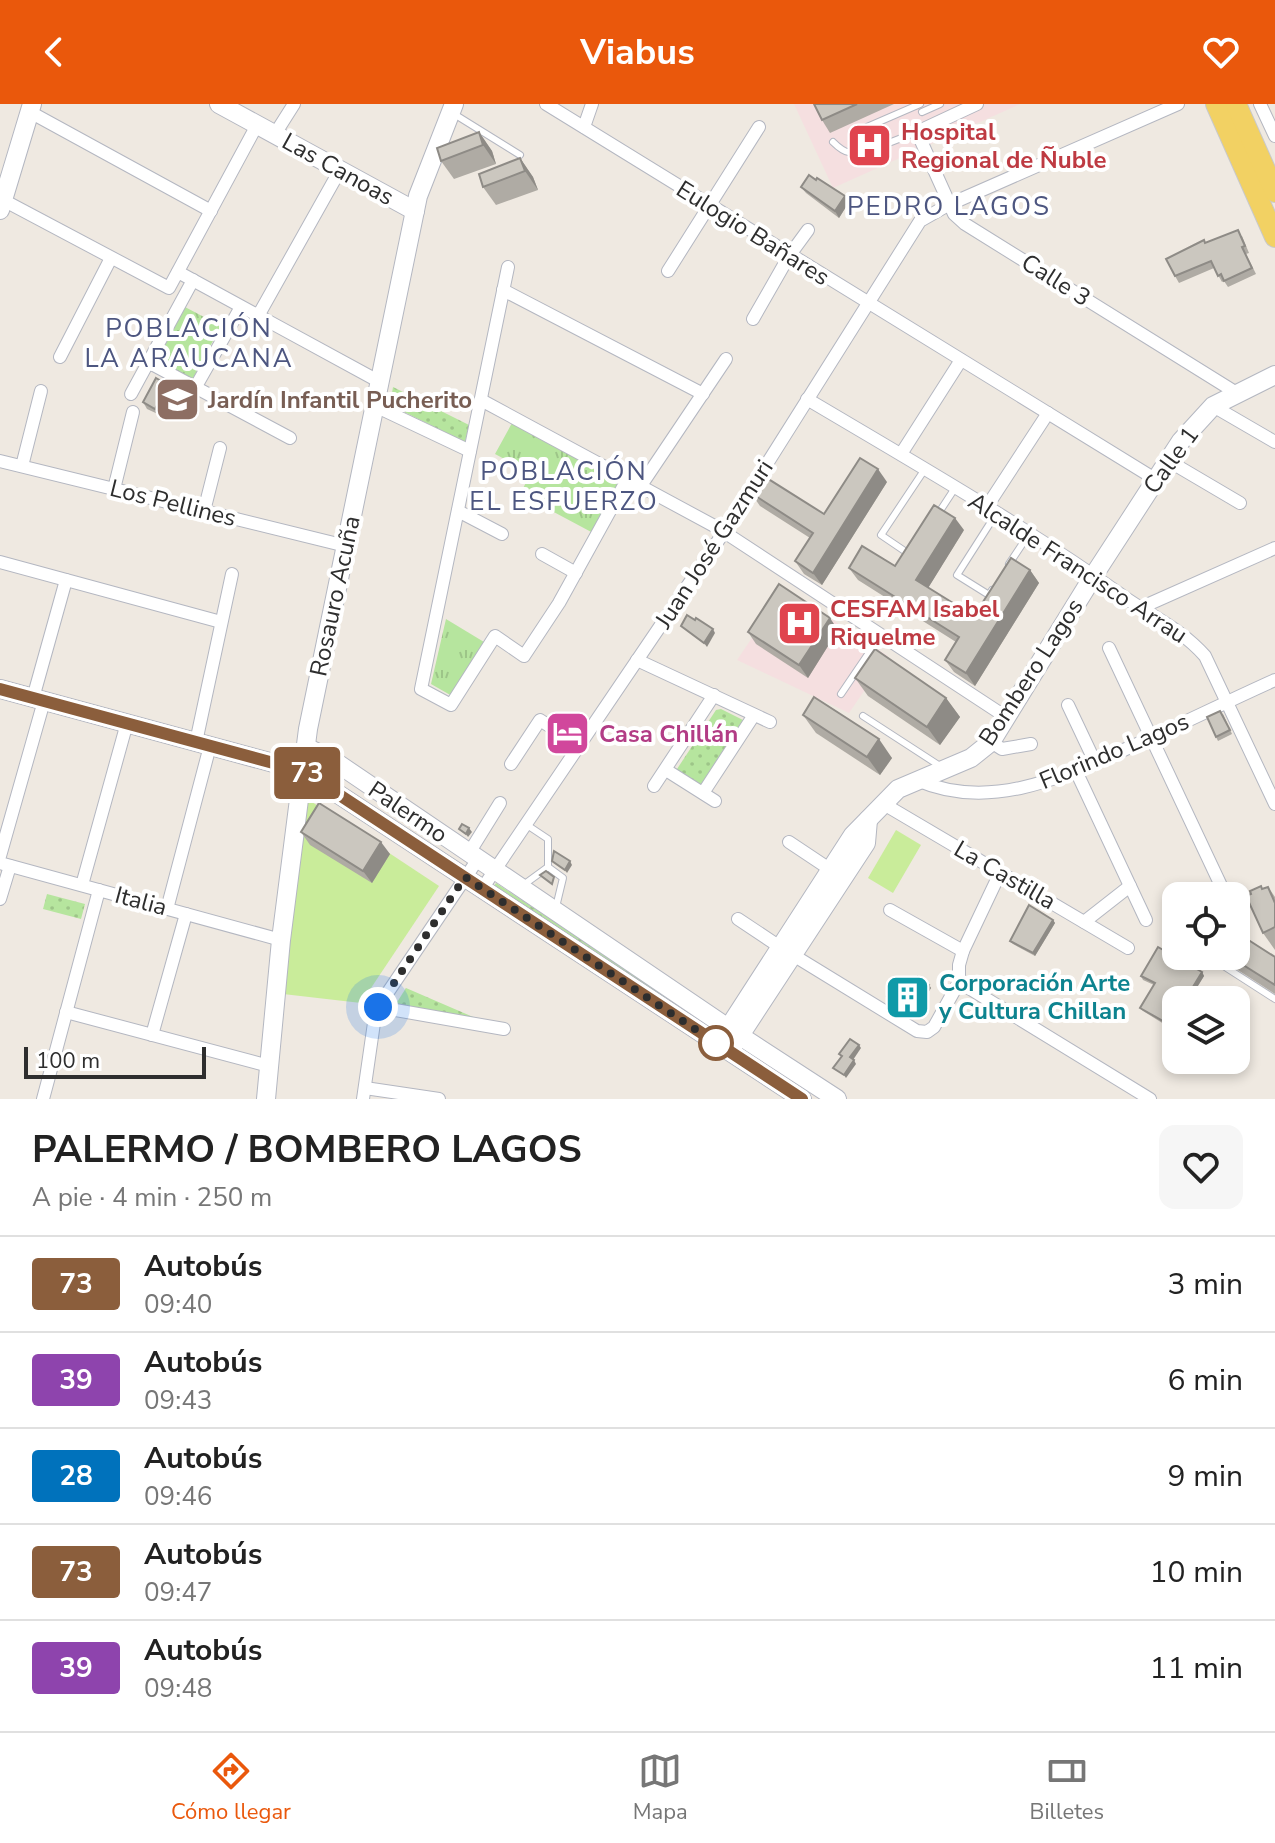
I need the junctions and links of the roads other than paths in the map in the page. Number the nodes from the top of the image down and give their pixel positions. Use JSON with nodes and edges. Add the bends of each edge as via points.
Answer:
{"nodes":[{"id":1,"x":219,"y":104,"type":"edge"},
{"id":2,"x":294,"y":104,"type":"edge"},
{"id":3,"x":546,"y":104,"type":"edge"},
{"id":4,"x":592,"y":104,"type":"edge"},
{"id":5,"x":940,"y":104,"type":"edge"},
{"id":6,"x":977,"y":104,"type":"edge"},
{"id":7,"x":1178,"y":104,"type":"edge"},
{"id":8,"x":1216,"y":104,"type":"edge"},
{"id":9,"x":1236,"y":104,"type":"edge"},
{"id":10,"x":1260,"y":104,"type":"edge"},
{"id":11,"x":31,"y":108,"type":"edge"},
{"id":12,"x":452,"y":108,"type":"edge"},
{"id":13,"x":921,"y":108,"type":"edge"},
{"id":14,"x":257,"y":125,"type":"junction"},
{"id":15,"x":584,"y":127,"type":"junction"},
{"id":16,"x":759,"y":127,"type":"dead end"},
{"id":17,"x":917,"y":132,"type":"junction"},
{"id":18,"x":275,"y":134,"type":"junction"},
{"id":19,"x":1275,"y":136,"type":"edge"},
{"id":20,"x":833,"y":142,"type":"dead end"},
{"id":21,"x":868,"y":147,"type":"junction"},
{"id":22,"x":520,"y":155,"type":"edge"},
{"id":23,"x":340,"y":170,"type":"junction"},
{"id":24,"x":1275,"y":192,"type":"edge"},
{"id":25,"x":2,"y":205,"type":"edge"},
{"id":26,"x":710,"y":205,"type":"junction"},
{"id":27,"x":948,"y":205,"type":"junction"},
{"id":28,"x":211,"y":211,"type":"junction"},
{"id":29,"x":415,"y":211,"type":"junction"},
{"id":30,"x":808,"y":230,"type":"dead end"},
{"id":31,"x":1275,"y":237,"type":"edge"},
{"id":32,"x":789,"y":256,"type":"junction"},
{"id":33,"x":111,"y":258,"type":"junction"},
{"id":34,"x":508,"y":267,"type":"dead end"},
{"id":35,"x":668,"y":271,"type":"dead end"},
{"id":36,"x":178,"y":272,"type":"junction"},
{"id":37,"x":193,"y":280,"type":"junction"},
{"id":38,"x":503,"y":290,"type":"junction"},
{"id":39,"x":867,"y":304,"type":"junction"},
{"id":40,"x":241,"y":307,"type":"junction"},
{"id":41,"x":258,"y":316,"type":"junction"},
{"id":42,"x":753,"y":319,"type":"dead end"},
{"id":43,"x":60,"y":357,"type":"dead end"},
{"id":44,"x":726,"y":359,"type":"dead end"},
{"id":45,"x":961,"y":360,"type":"junction"},
{"id":46,"x":148,"y":362,"type":"junction"},
{"id":47,"x":1275,"y":375,"type":"edge"},
{"id":48,"x":380,"y":382,"type":"junction"},
{"id":49,"x":195,"y":388,"type":"junction"},
{"id":50,"x":41,"y":391,"type":"dead end"},
{"id":51,"x":1235,"y":392,"type":"junction"},
{"id":52,"x":131,"y":394,"type":"dead end"},
{"id":53,"x":703,"y":394,"type":"junction"},
{"id":54,"x":807,"y":399,"type":"junction"},
{"id":55,"x":481,"y":400,"type":"junction"},
{"id":56,"x":375,"y":406,"type":"junction"},
{"id":57,"x":1213,"y":406,"type":"junction"},
{"id":58,"x":133,"y":412,"type":"dead end"},
{"id":59,"x":1048,"y":413,"type":"junction"},
{"id":60,"x":290,"y":438,"type":"dead end"},
{"id":61,"x":1275,"y":442,"type":"edge"},
{"id":62,"x":220,"y":448,"type":"dead end"},
{"id":63,"x":470,"y":451,"type":"junction"},
{"id":64,"x":901,"y":454,"type":"junction"},
{"id":65,"x":1167,"y":460,"type":"junction"},
{"id":66,"x":0,"y":461,"type":"edge"},
{"id":67,"x":22,"y":466,"type":"junction"},
{"id":68,"x":925,"y":469,"type":"junction"},
{"id":69,"x":1155,"y":479,"type":"junction"},
{"id":70,"x":627,"y":480,"type":"junction"},
{"id":71,"x":640,"y":487,"type":"junction"},
{"id":72,"x":955,"y":488,"type":"junction"},
{"id":73,"x":114,"y":489,"type":"junction"},
{"id":74,"x":1240,"y":503,"type":"dead end"},
{"id":75,"x":204,"y":511,"type":"junction"},
{"id":76,"x":458,"y":511,"type":"junction"},
{"id":77,"x":991,"y":511,"type":"junction"},
{"id":78,"x":937,"y":515,"type":"edge"},
{"id":79,"x":724,"y":532,"type":"junction"},
{"id":80,"x":502,"y":534,"type":"dead end"},
{"id":81,"x":1029,"y":534,"type":"junction"},
{"id":82,"x":920,"y":541,"type":"edge"},
{"id":83,"x":346,"y":546,"type":"junction"},
{"id":84,"x":1275,"y":548,"type":"edge"},
{"id":85,"x":542,"y":554,"type":"dead end"},
{"id":86,"x":0,"y":562,"type":"edge"},
{"id":87,"x":1005,"y":571,"type":"edge"},
{"id":88,"x":576,"y":573,"type":"junction"},
{"id":89,"x":232,"y":574,"type":"dead end"},
{"id":90,"x":1094,"y":575,"type":"junction"},
{"id":91,"x":66,"y":580,"type":"junction"},
{"id":92,"x":997,"y":583,"type":"edge"},
{"id":93,"x":1140,"y":608,"type":"junction"},
{"id":94,"x":221,"y":622,"type":"junction"},
{"id":95,"x":881,"y":635,"type":"junction"},
{"id":96,"x":1109,"y":648,"type":"dead end"},
{"id":97,"x":637,"y":660,"type":"junction"},
{"id":98,"x":1275,"y":680,"type":"edge"},
{"id":99,"x":0,"y":689,"type":"edge"},
{"id":100,"x":841,"y":694,"type":"dead end"},
{"id":101,"x":714,"y":695,"type":"junction"},
{"id":102,"x":38,"y":699,"type":"junction"},
{"id":103,"x":1226,"y":702,"type":"junction"},
{"id":104,"x":1068,"y":705,"type":"dead end"},
{"id":105,"x":754,"y":715,"type":"junction"},
{"id":106,"x":863,"y":716,"type":"dead end"},
{"id":107,"x":1006,"y":717,"type":"junction"},
{"id":108,"x":770,"y":722,"type":"dead end"},
{"id":109,"x":127,"y":723,"type":"junction"},
{"id":110,"x":1152,"y":737,"type":"junction"},
{"id":111,"x":991,"y":742,"type":"junction"},
{"id":112,"x":203,"y":744,"type":"junction"},
{"id":113,"x":1031,"y":744,"type":"dead end"},
{"id":114,"x":580,"y":746,"type":"junction"},
{"id":115,"x":306,"y":747,"type":"junction"},
{"id":116,"x":1095,"y":762,"type":"junction"},
{"id":117,"x":511,"y":764,"type":"dead end"},
{"id":118,"x":945,"y":769,"type":"junction"},
{"id":119,"x":666,"y":770,"type":"junction"},
{"id":120,"x":303,"y":771,"type":"junction"},
{"id":121,"x":1076,"y":771,"type":"junction"},
{"id":122,"x":917,"y":780,"type":"junction"},
{"id":123,"x":654,"y":786,"type":"dead end"},
{"id":124,"x":703,"y":793,"type":"junction"},
{"id":125,"x":715,"y":801,"type":"dead end"},
{"id":126,"x":500,"y":803,"type":"dead end"},
{"id":127,"x":882,"y":803,"type":"junction"},
{"id":128,"x":1275,"y":804,"type":"edge"},
{"id":129,"x":868,"y":820,"type":"junction"},
{"id":130,"x":527,"y":825,"type":"junction"},
{"id":131,"x":789,"y":842,"type":"dead end"},
{"id":132,"x":474,"y":856,"type":"junction"},
{"id":133,"x":3,"y":862,"type":"edge"},
{"id":134,"x":548,"y":867,"type":"junction"},
{"id":135,"x":831,"y":870,"type":"junction"},
{"id":136,"x":495,"y":871,"type":"junction"},
{"id":137,"x":1000,"y":873,"type":"junction"},
{"id":138,"x":465,"y":877,"type":"junction"},
{"id":139,"x":1219,"y":882,"type":"edge"},
{"id":140,"x":82,"y":885,"type":"junction"},
{"id":141,"x":1130,"y":886,"type":"junction"},
{"id":142,"x":520,"y":887,"type":"junction"},
{"id":143,"x":482,"y":889,"type":"junction"},
{"id":144,"x":99,"y":890,"type":"junction"},
{"id":145,"x":1262,"y":894,"type":"edge"},
{"id":146,"x":0,"y":899,"type":"edge"},
{"id":147,"x":1250,"y":899,"type":"edge"},
{"id":148,"x":167,"y":909,"type":"junction"},
{"id":149,"x":890,"y":910,"type":"dead end"},
{"id":150,"x":555,"y":911,"type":"junction"},
{"id":151,"x":186,"y":914,"type":"junction"},
{"id":152,"x":738,"y":919,"type":"dead end"},
{"id":153,"x":1146,"y":920,"type":"dead end"},
{"id":154,"x":1084,"y":922,"type":"junction"},
{"id":155,"x":281,"y":940,"type":"junction"},
{"id":156,"x":1128,"y":948,"type":"dead end"},
{"id":157,"x":787,"y":951,"type":"junction"},
{"id":158,"x":963,"y":951,"type":"junction"},
{"id":159,"x":1230,"y":970,"type":"edge"},
{"id":160,"x":959,"y":982,"type":"junction"},
{"id":161,"x":1275,"y":999,"type":"edge"},
{"id":162,"x":378,"y":1007,"type":"junction"},
{"id":163,"x":66,"y":1012,"type":"junction"},
{"id":164,"x":504,"y":1029,"type":"dead end"},
{"id":165,"x":152,"y":1035,"type":"junction"},
{"id":166,"x":729,"y":1040,"type":"junction"},
{"id":167,"x":269,"y":1066,"type":"junction"},
{"id":168,"x":364,"y":1094,"type":"edge"},
{"id":169,"x":824,"y":1095,"type":"edge"},
{"id":170,"x":43,"y":1099,"type":"edge"},
{"id":171,"x":266,"y":1099,"type":"edge"},
{"id":172,"x":439,"y":1099,"type":"edge"},
{"id":173,"x":802,"y":1099,"type":"edge"},
{"id":174,"x":1150,"y":1099,"type":"edge"}],
"edges":[{"from":1,"to":14,"type":"street","name":"Las Canoas"},
{"from":2,"to":18,"type":"street"},
{"from":3,"to":15,"type":"street","name":"Eulogio Bañares"},
{"from":4,"to":15,"type":"street"},
{"from":5,"to":13,"type":"lane"},
{"from":6,"to":17,"type":"street"},
{"from":7,"to":27,"type":"street","name":"Juan José Gazmuri"},
{"from":8,"to":31,"type":"main road"},
{"from":9,"to":24,"type":"main road"},
{"from":10,"to":19,"type":"street"},
{"from":11,"to":25,"type":"street"},
{"from":11,"to":28,"type":"street"},
{"from":12,"to":22,"type":"lane"},
{"from":12,"to":29,"type":"street","name":"Rosauro Acuña"},
{"from":13,"to":21,"type":"lane","via":[[867,127],[863,134]]},
{"from":14,"to":18,"type":"street","name":"Las Canoas"},
{"from":14,"to":28,"type":"street"},
{"from":15,"to":26,"type":"street","name":"Eulogio Bañares"},
{"from":16,"to":26,"type":"street"},
{"from":17,"to":21,"type":"lane","via":[[884,147]]},
{"from":17,"to":27,"type":"street","name":"Calle 3"},
{"from":18,"to":23,"type":"street","name":"Las Canoas"},
{"from":20,"to":21,"type":"lane","via":[[853,155]]},
{"from":23,"to":29,"type":"street","name":"Las Canoas"},
{"from":23,"to":41,"type":"street"},
{"from":25,"to":33,"type":"street"},
{"from":26,"to":32,"type":"street","name":"Eulogio Bañares"},
{"from":26,"to":35,"type":"street"},
{"from":27,"to":39,"type":"street","name":"Juan José Gazmuri","via":[[920,221]]},
{"from":27,"to":51,"type":"street","name":"Calle 3","via":[[965,224]]},
{"from":28,"to":36,"type":"street"},
{"from":29,"to":48,"type":"street","name":"Rosauro Acuña"},
{"from":30,"to":32,"type":"street"},
{"from":32,"to":39,"type":"street","name":"Eulogio Bañares"},
{"from":32,"to":42,"type":"street"},
{"from":33,"to":36,"type":"street","via":[[169,288]]},
{"from":33,"to":43,"type":"street"},
{"from":34,"to":38,"type":"street"},
{"from":36,"to":37,"type":"street"},
{"from":37,"to":40,"type":"street"},
{"from":37,"to":46,"type":"street"},
{"from":38,"to":53,"type":"street"},
{"from":38,"to":55,"type":"street"},
{"from":39,"to":45,"type":"street","name":"Eulogio Bañares"},
{"from":39,"to":54,"type":"street","name":"Juan José Gazmuri"},
{"from":40,"to":41,"type":"street"},
{"from":40,"to":49,"type":"street"},
{"from":41,"to":48,"type":"street"},
{"from":44,"to":53,"type":"street"},
{"from":45,"to":59,"type":"street","name":"Eulogio Bañares"},
{"from":45,"to":64,"type":"street"},
{"from":46,"to":49,"type":"street"},
{"from":46,"to":52,"type":"street"},
{"from":47,"to":51,"type":"street","name":"Calle 1"},
{"from":48,"to":56,"type":"street","name":"Rosauro Acuña"},
{"from":49,"to":60,"type":"street"},
{"from":50,"to":67,"type":"street"},
{"from":51,"to":57,"type":"street","name":"Calle 1"},
{"from":53,"to":71,"type":"street"},
{"from":54,"to":64,"type":"street","name":"Alcalde Francisco Arrau"},
{"from":54,"to":79,"type":"street","name":"Juan José Gazmuri"},
{"from":55,"to":63,"type":"street"},
{"from":55,"to":70,"type":"street"},
{"from":56,"to":63,"type":"street"},
{"from":56,"to":83,"type":"street","name":"Rosauro Acuña"},
{"from":57,"to":61,"type":"street"},
{"from":57,"to":65,"type":"street","name":"Calle 1"},
{"from":58,"to":73,"type":"street"},
{"from":59,"to":69,"type":"street","name":"Eulogio Bañares"},
{"from":59,"to":77,"type":"street"},
{"from":62,"to":75,"type":"street"},
{"from":63,"to":76,"type":"street"},
{"from":64,"to":68,"type":"street","name":"Alcalde Francisco Arrau"},
{"from":65,"to":69,"type":"street","name":"Calle 1"},
{"from":65,"to":74,"type":"street"},
{"from":66,"to":67,"type":"street","name":"Los Pellines"},
{"from":67,"to":73,"type":"street","name":"Los Pellines"},
{"from":68,"to":72,"type":"street","name":"Alcalde Francisco Arrau"},
{"from":68,"to":82,"type":"lane","via":[[881,535],[911,555]]},
{"from":69,"to":90,"type":"street","name":"Calle 1"},
{"from":70,"to":71,"type":"street"},
{"from":70,"to":88,"type":"street"},
{"from":71,"to":79,"type":"street"},
{"from":72,"to":77,"type":"street","name":"Alcalde Francisco Arrau"},
{"from":72,"to":78,"type":"lane"},
{"from":73,"to":75,"type":"street","name":"Los Pellines"},
{"from":75,"to":83,"type":"street","name":"Los Pellines"},
{"from":76,"to":80,"type":"street"},
{"from":76,"to":88,"type":"street","via":[[421,689],[451,705],[495,636],[524,656]]},
{"from":77,"to":81,"type":"street","name":"Alcalde Francisco Arrau"},
{"from":77,"to":92,"type":"lane","via":[[957,575],[989,595]]},
{"from":79,"to":95,"type":"street"},
{"from":79,"to":97,"type":"street","name":"Juan José Gazmuri"},
{"from":81,"to":87,"type":"lane"},
{"from":81,"to":90,"type":"street","name":"Alcalde Francisco Arrau"},
{"from":83,"to":115,"type":"street","name":"Rosauro Acuña"},
{"from":84,"to":93,"type":"street"},
{"from":85,"to":88,"type":"street"},
{"from":86,"to":91,"type":"street"},
{"from":89,"to":94,"type":"street"},
{"from":90,"to":93,"type":"street","name":"Alcalde Francisco Arrau"},
{"from":90,"to":107,"type":"street","name":"Bombero Lagos"},
{"from":91,"to":94,"type":"street"},
{"from":91,"to":102,"type":"street"},
{"from":93,"to":103,"type":"street","name":"Alcalde Francisco Arrau","via":[[1187,636],[1205,656]]},
{"from":94,"to":112,"type":"street"},
{"from":95,"to":100,"type":"lane"},
{"from":95,"to":107,"type":"street"},
{"from":96,"to":110,"type":"street"},
{"from":97,"to":101,"type":"street"},
{"from":97,"to":114,"type":"street","name":"Juan José Gazmuri"},
{"from":98,"to":103,"type":"street","name":"Florindo Lagos"},
{"from":99,"to":102,"type":"street","name":"Palermo"},
{"from":101,"to":105,"type":"street"},
{"from":101,"to":119,"type":"street"},
{"from":102,"to":109,"type":"street","name":"Palermo"},
{"from":102,"to":133,"type":"street"},
{"from":103,"to":110,"type":"street","name":"Florindo Lagos"},
{"from":103,"to":128,"type":"street","name":"Alcalde Francisco Arrau"},
{"from":104,"to":116,"type":"street"},
{"from":105,"to":108,"type":"street"},
{"from":105,"to":124,"type":"street"},
{"from":106,"to":118,"type":"lane"},
{"from":107,"to":111,"type":"street","name":"Bombero Lagos"},
{"from":109,"to":112,"type":"street","name":"Palermo"},
{"from":109,"to":140,"type":"street"},
{"from":110,"to":116,"type":"street","name":"Florindo Lagos"},
{"from":110,"to":139,"type":"street"},
{"from":111,"to":113,"type":"street","via":[[1002,749]]},
{"from":111,"to":118,"type":"street","name":"Bombero Lagos"},
{"from":112,"to":120,"type":"street","name":"Palermo"},
{"from":112,"to":148,"type":"street"},
{"from":114,"to":117,"type":"street","via":[[540,720]]},
{"from":114,"to":130,"type":"street","name":"Juan José Gazmuri"},
{"from":115,"to":120,"type":"street","name":"Rosauro Acuña"},
{"from":115,"to":132,"type":"street","name":"Palermo"},
{"from":116,"to":121,"type":"street","name":"Florindo Lagos"},
{"from":118,"to":122,"type":"street","name":"Bombero Lagos"},
{"from":119,"to":123,"type":"street"},
{"from":119,"to":124,"type":"street"},
{"from":120,"to":138,"type":"street","name":"Palermo"},
{"from":120,"to":155,"type":"street","name":"Rosauro Acuña"},
{"from":121,"to":122,"type":"street","name":"Florindo Lagos","via":[[980,794]]},
{"from":121,"to":141,"type":"street"},
{"from":122,"to":127,"type":"street"},
{"from":124,"to":125,"type":"street"},
{"from":126,"to":132,"type":"street","name":"Palermo"},
{"from":127,"to":129,"type":"street"},
{"from":127,"to":137,"type":"street","name":"La Castilla"},
{"from":129,"to":135,"type":"street"},
{"from":129,"to":157,"type":"street","via":[[866,843]]},
{"from":130,"to":134,"type":"lane","via":[[548,839]]},
{"from":130,"to":136,"type":"street","name":"Juan José Gazmuri"},
{"from":131,"to":135,"type":"street"},
{"from":132,"to":136,"type":"street","name":"Palermo"},
{"from":132,"to":138,"type":"street"},
{"from":133,"to":140,"type":"street","name":"Italia"},
{"from":133,"to":146,"type":"street"},
{"from":134,"to":142,"type":"lane"},
{"from":134,"to":150,"type":"lane","via":[[563,878]]},
{"from":135,"to":157,"type":"street"},
{"from":136,"to":142,"type":"street","name":"Palermo"},
{"from":136,"to":143,"type":"street","name":"Juan José Gazmuri"},
{"from":137,"to":154,"type":"street","name":"La Castilla"},
{"from":137,"to":158,"type":"street"},
{"from":138,"to":143,"type":"street","name":"Palermo"},
{"from":138,"to":162,"type":"street"},
{"from":140,"to":144,"type":"street","name":"Italia"},
{"from":141,"to":153,"type":"street"},
{"from":141,"to":154,"type":"street"},
{"from":142,"to":150,"type":"street","name":"Palermo"},
{"from":143,"to":166,"type":"street","name":"Palermo"},
{"from":144,"to":148,"type":"street","name":"Italia"},
{"from":144,"to":163,"type":"street"},
{"from":145,"to":147,"type":"lane"},
{"from":148,"to":151,"type":"street","name":"Italia"},
{"from":149,"to":158,"type":"street"},
{"from":150,"to":166,"type":"street","name":"Palermo"},
{"from":151,"to":155,"type":"street","name":"Italia"},
{"from":151,"to":165,"type":"street"},
{"from":152,"to":157,"type":"street"},
{"from":154,"to":156,"type":"street","name":"La Castilla"},
{"from":155,"to":167,"type":"street","name":"Rosauro Acuña"},
{"from":157,"to":160,"type":"street","via":[[917,1031],[934,1027]]},
{"from":157,"to":166,"type":"street"},
{"from":158,"to":160,"type":"street"},
{"from":159,"to":161,"type":"lane"},
{"from":160,"to":174,"type":"street"},
{"from":162,"to":164,"type":"street"},
{"from":162,"to":168,"type":"street"},
{"from":163,"to":165,"type":"street"},
{"from":163,"to":170,"type":"street"},
{"from":165,"to":167,"type":"street"},
{"from":166,"to":169,"type":"street","name":"Palermo"},
{"from":166,"to":173,"type":"street","name":"Palermo"},
{"from":167,"to":171,"type":"street","name":"Rosauro Acuña"},
{"from":168,"to":172,"type":"street"}]}
